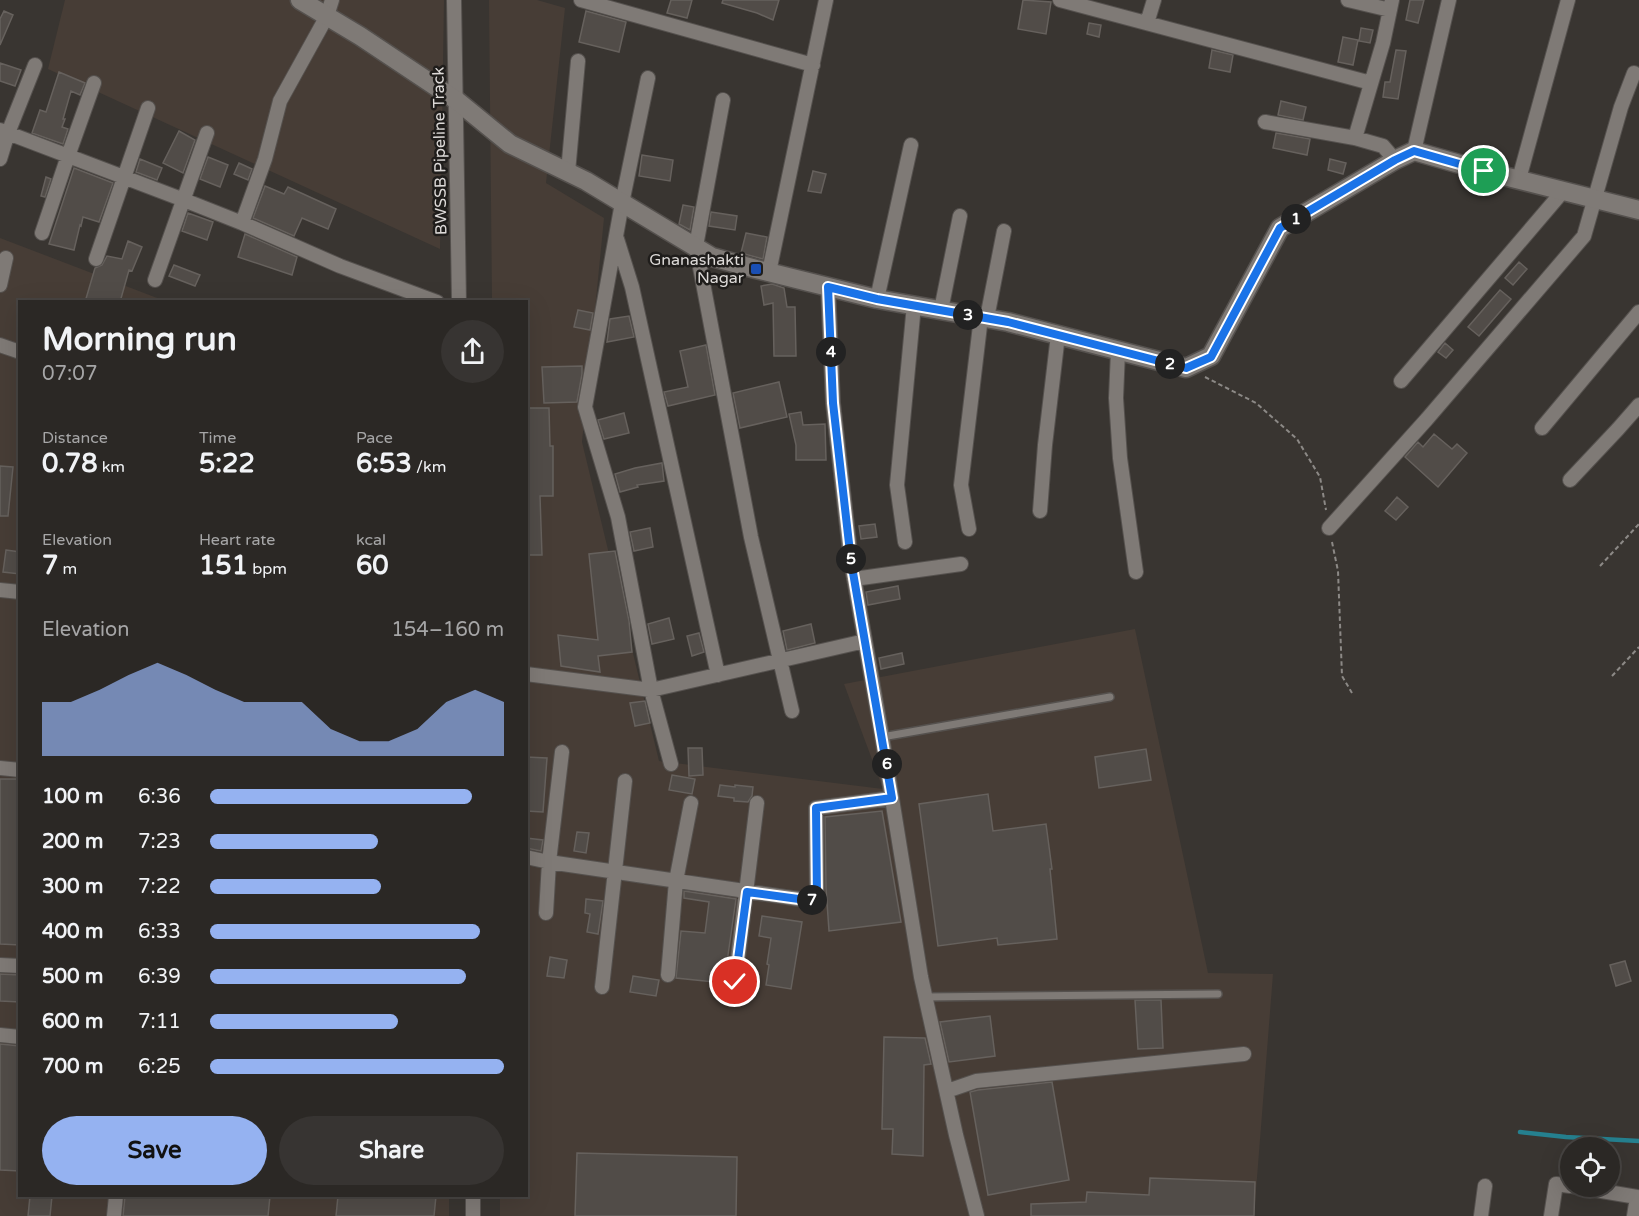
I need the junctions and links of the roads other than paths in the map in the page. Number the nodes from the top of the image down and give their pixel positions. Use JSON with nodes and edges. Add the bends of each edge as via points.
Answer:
{"nodes":[{"id":1,"x":300,"y":0,"type":"edge"},
{"id":2,"x":454,"y":0,"type":"edge"},
{"id":3,"x":581,"y":0,"type":"edge"},
{"id":4,"x":826,"y":0,"type":"edge"},
{"id":5,"x":1060,"y":0,"type":"edge"},
{"id":6,"x":1154,"y":0,"type":"edge"},
{"id":7,"x":1348,"y":0,"type":"edge"},
{"id":8,"x":1449,"y":0,"type":"edge"},
{"id":9,"x":1568,"y":0,"type":"edge"},
{"id":10,"x":1391,"y":5,"type":"edge"},
{"id":11,"x":329,"y":8,"type":"edge"},
{"id":12,"x":1147,"y":23,"type":"junction"},
{"id":13,"x":578,"y":60,"type":"dead end"},
{"id":14,"x":35,"y":65,"type":"dead end"},
{"id":15,"x":813,"y":65,"type":"junction"},
{"id":16,"x":1634,"y":73,"type":"dead end"},
{"id":17,"x":648,"y":78,"type":"dead end"},
{"id":18,"x":94,"y":83,"type":"dead end"},
{"id":19,"x":1371,"y":83,"type":"junction"},
{"id":20,"x":456,"y":100,"type":"junction"},
{"id":21,"x":723,"y":100,"type":"dead end"},
{"id":22,"x":148,"y":108,"type":"dead end"},
{"id":23,"x":1265,"y":122,"type":"dead end"},
{"id":24,"x":4,"y":132,"type":"edge"},
{"id":25,"x":207,"y":133,"type":"dead end"},
{"id":26,"x":1355,"y":138,"type":"junction"},
{"id":27,"x":911,"y":145,"type":"dead end"},
{"id":28,"x":1414,"y":151,"type":"junction"},
{"id":29,"x":68,"y":156,"type":"junction"},
{"id":30,"x":0,"y":159,"type":"edge"},
{"id":31,"x":1395,"y":160,"type":"junction"},
{"id":32,"x":568,"y":172,"type":"junction"},
{"id":33,"x":124,"y":177,"type":"junction"},
{"id":34,"x":1519,"y":179,"type":"junction"},
{"id":35,"x":1564,"y":190,"type":"junction"},
{"id":36,"x":1596,"y":198,"type":"junction"},
{"id":37,"x":184,"y":200,"type":"junction"},
{"id":38,"x":622,"y":203,"type":"junction"},
{"id":39,"x":1639,"y":210,"type":"edge"},
{"id":40,"x":960,"y":216,"type":"dead end"},
{"id":41,"x":242,"y":223,"type":"junction"},
{"id":42,"x":1004,"y":231,"type":"dead end"},
{"id":43,"x":42,"y":233,"type":"dead end"},
{"id":44,"x":616,"y":236,"type":"junction"},
{"id":45,"x":696,"y":246,"type":"junction"},
{"id":46,"x":6,"y":258,"type":"dead end"},
{"id":47,"x":96,"y":259,"type":"dead end"},
{"id":48,"x":770,"y":273,"type":"junction"},
{"id":49,"x":155,"y":280,"type":"dead end"},
{"id":50,"x":0,"y":285,"type":"edge"},
{"id":51,"x":828,"y":287,"type":"junction"},
{"id":52,"x":877,"y":299,"type":"junction"},
{"id":53,"x":432,"y":300,"type":"edge"},
{"id":54,"x":459,"y":300,"type":"edge"},
{"id":55,"x":914,"y":305,"type":"junction"},
{"id":56,"x":942,"y":310,"type":"junction"},
{"id":57,"x":1639,"y":312,"type":"edge"},
{"id":58,"x":984,"y":318,"type":"junction"},
{"id":59,"x":1058,"y":335,"type":"junction"},
{"id":60,"x":0,"y":345,"type":"edge"},
{"id":61,"x":18,"y":351,"type":"edge"},
{"id":62,"x":1118,"y":351,"type":"junction"},
{"id":63,"x":1401,"y":381,"type":"dead end"},
{"id":64,"x":1639,"y":405,"type":"edge"},
{"id":65,"x":1542,"y":428,"type":"dead end"},
{"id":66,"x":1570,"y":480,"type":"dead end"},
{"id":67,"x":1040,"y":511,"type":"dead end"},
{"id":68,"x":1329,"y":528,"type":"road end"},
{"id":69,"x":969,"y":529,"type":"dead end"},
{"id":70,"x":905,"y":542,"type":"dead end"},
{"id":71,"x":961,"y":564,"type":"dead end"},
{"id":72,"x":1136,"y":572,"type":"dead end"},
{"id":73,"x":854,"y":579,"type":"junction"},
{"id":74,"x":0,"y":590,"type":"edge"},
{"id":75,"x":18,"y":592,"type":"edge"},
{"id":76,"x":865,"y":641,"type":"junction"},
{"id":77,"x":780,"y":660,"type":"junction"},
{"id":78,"x":528,"y":674,"type":"edge"},
{"id":79,"x":718,"y":675,"type":"junction"},
{"id":80,"x":651,"y":690,"type":"junction"},
{"id":81,"x":1110,"y":697,"type":"dead end"},
{"id":82,"x":792,"y":711,"type":"dead end"},
{"id":83,"x":882,"y":737,"type":"junction"},
{"id":84,"x":562,"y":752,"type":"dead end"},
{"id":85,"x":671,"y":764,"type":"dead end"},
{"id":86,"x":0,"y":768,"type":"edge"},
{"id":87,"x":18,"y":770,"type":"edge"},
{"id":88,"x":625,"y":781,"type":"dead end"},
{"id":89,"x":892,"y":798,"type":"junction"},
{"id":90,"x":691,"y":803,"type":"dead end"},
{"id":91,"x":757,"y":803,"type":"dead end"},
{"id":92,"x":528,"y":857,"type":"edge"},
{"id":93,"x":549,"y":862,"type":"junction"},
{"id":94,"x":615,"y":872,"type":"junction"},
{"id":95,"x":676,"y":881,"type":"junction"},
{"id":96,"x":747,"y":892,"type":"junction"},
{"id":97,"x":546,"y":913,"type":"dead end"},
{"id":98,"x":0,"y":965,"type":"edge"},
{"id":99,"x":18,"y":966,"type":"edge"},
{"id":100,"x":668,"y":975,"type":"dead end"},
{"id":101,"x":735,"y":982,"type":"dead end"},
{"id":102,"x":602,"y":987,"type":"dead end"},
{"id":103,"x":1218,"y":994,"type":"dead end"},
{"id":104,"x":926,"y":997,"type":"junction"},
{"id":105,"x":0,"y":1035,"type":"edge"},
{"id":106,"x":18,"y":1036,"type":"edge"},
{"id":107,"x":1244,"y":1054,"type":"dead end"},
{"id":108,"x":946,"y":1091,"type":"junction"},
{"id":109,"x":1560,"y":1185,"type":"edge"},
{"id":110,"x":1485,"y":1186,"type":"dead end"},
{"id":111,"x":1620,"y":1194,"type":"edge"},
{"id":112,"x":116,"y":1197,"type":"edge"},
{"id":113,"x":473,"y":1197,"type":"edge"},
{"id":114,"x":114,"y":1216,"type":"edge"},
{"id":115,"x":473,"y":1216,"type":"edge"},
{"id":116,"x":977,"y":1216,"type":"edge"},
{"id":117,"x":1481,"y":1216,"type":"edge"},
{"id":118,"x":1551,"y":1216,"type":"edge"},
{"id":119,"x":1634,"y":1216,"type":"edge"}],
"edges":[{"from":1,"to":11,"type":"street"},
{"from":2,"to":20,"type":"street","name":"BWSSB Pipeline Track"},
{"from":3,"to":15,"type":"street"},
{"from":4,"to":15,"type":"street"},
{"from":5,"to":12,"type":"street"},
{"from":6,"to":12,"type":"street"},
{"from":7,"to":10,"type":"street"},
{"from":8,"to":28,"type":"street"},
{"from":9,"to":34,"type":"street"},
{"from":10,"to":19,"type":"street"},
{"from":11,"to":20,"type":"street","via":[[360,36]]},
{"from":11,"to":41,"type":"street","via":[[280,101]]},
{"from":12,"to":19,"type":"street"},
{"from":13,"to":32,"type":"street"},
{"from":14,"to":24,"type":"street"},
{"from":15,"to":48,"type":"street"},
{"from":16,"to":36,"type":"street"},
{"from":17,"to":38,"type":"street"},
{"from":18,"to":29,"type":"street"},
{"from":19,"to":26,"type":"street"},
{"from":20,"to":32,"type":"street","via":[[510,144]]},
{"from":20,"to":54,"type":"street","name":"BWSSB Pipeline Track"},
{"from":21,"to":45,"type":"street"},
{"from":22,"to":33,"type":"street"},
{"from":23,"to":26,"type":"street"},
{"from":24,"to":29,"type":"street"},
{"from":24,"to":30,"type":"street"},
{"from":25,"to":37,"type":"street"},
{"from":26,"to":31,"type":"street","via":[[1383,146]]},
{"from":27,"to":52,"type":"street"},
{"from":28,"to":31,"type":"street"},
{"from":28,"to":34,"type":"street"},
{"from":29,"to":33,"type":"street"},
{"from":29,"to":43,"type":"street"},
{"from":31,"to":62,"type":"street","via":[[1280,228],[1211,357],[1186,368]]},
{"from":32,"to":38,"type":"street"},
{"from":33,"to":37,"type":"street"},
{"from":33,"to":47,"type":"street"},
{"from":34,"to":35,"type":"street"},
{"from":35,"to":36,"type":"street"},
{"from":35,"to":63,"type":"street"},
{"from":36,"to":39,"type":"street"},
{"from":36,"to":68,"type":"street","via":[[1584,236]]},
{"from":37,"to":41,"type":"street"},
{"from":37,"to":49,"type":"street"},
{"from":38,"to":44,"type":"street"},
{"from":38,"to":45,"type":"street"},
{"from":40,"to":56,"type":"street"},
{"from":41,"to":53,"type":"street"},
{"from":42,"to":58,"type":"street"},
{"from":44,"to":79,"type":"street","via":[[632,287]]},
{"from":44,"to":80,"type":"street","via":[[585,407],[618,517]]},
{"from":45,"to":48,"type":"street","via":[[712,257]]},
{"from":45,"to":77,"type":"street","via":[[751,537]]},
{"from":46,"to":50,"type":"street"},
{"from":48,"to":51,"type":"street"},
{"from":51,"to":52,"type":"street"},
{"from":51,"to":73,"type":"street","via":[[833,403]]},
{"from":52,"to":55,"type":"street"},
{"from":55,"to":56,"type":"street"},
{"from":55,"to":70,"type":"street","via":[[897,485]]},
{"from":56,"to":58,"type":"street"},
{"from":57,"to":65,"type":"street"},
{"from":58,"to":59,"type":"street"},
{"from":58,"to":69,"type":"street","via":[[961,485]]},
{"from":59,"to":62,"type":"street"},
{"from":59,"to":67,"type":"street"},
{"from":60,"to":61,"type":"street"},
{"from":62,"to":72,"type":"street","via":[[1120,458]]},
{"from":64,"to":66,"type":"street"},
{"from":71,"to":73,"type":"street"},
{"from":73,"to":76,"type":"street"},
{"from":74,"to":75,"type":"street"},
{"from":76,"to":77,"type":"street"},
{"from":76,"to":83,"type":"street"},
{"from":77,"to":79,"type":"street"},
{"from":77,"to":82,"type":"street"},
{"from":78,"to":80,"type":"street"},
{"from":79,"to":80,"type":"street"},
{"from":80,"to":85,"type":"street"},
{"from":81,"to":83,"type":"lane"},
{"from":83,"to":89,"type":"street"},
{"from":84,"to":93,"type":"street"},
{"from":86,"to":87,"type":"street"},
{"from":88,"to":94,"type":"street"},
{"from":89,"to":96,"type":"street","via":[[816,808],[817,899]]},
{"from":89,"to":104,"type":"street"},
{"from":90,"to":95,"type":"street"},
{"from":91,"to":96,"type":"street"},
{"from":92,"to":93,"type":"street"},
{"from":93,"to":94,"type":"street"},
{"from":93,"to":97,"type":"street"},
{"from":94,"to":95,"type":"street"},
{"from":94,"to":102,"type":"street"},
{"from":95,"to":96,"type":"street"},
{"from":95,"to":100,"type":"street"},
{"from":96,"to":101,"type":"street"},
{"from":98,"to":99,"type":"street"},
{"from":103,"to":104,"type":"lane"},
{"from":104,"to":108,"type":"street"},
{"from":105,"to":106,"type":"street"},
{"from":107,"to":108,"type":"street","via":[[976,1081]]},
{"from":108,"to":116,"type":"street"},
{"from":109,"to":118,"type":"street","via":[[1556,1184]]},
{"from":110,"to":117,"type":"street"},
{"from":111,"to":119,"type":"street","via":[[1637,1197]]},
{"from":112,"to":114,"type":"street"},
{"from":113,"to":115,"type":"street"}]}
